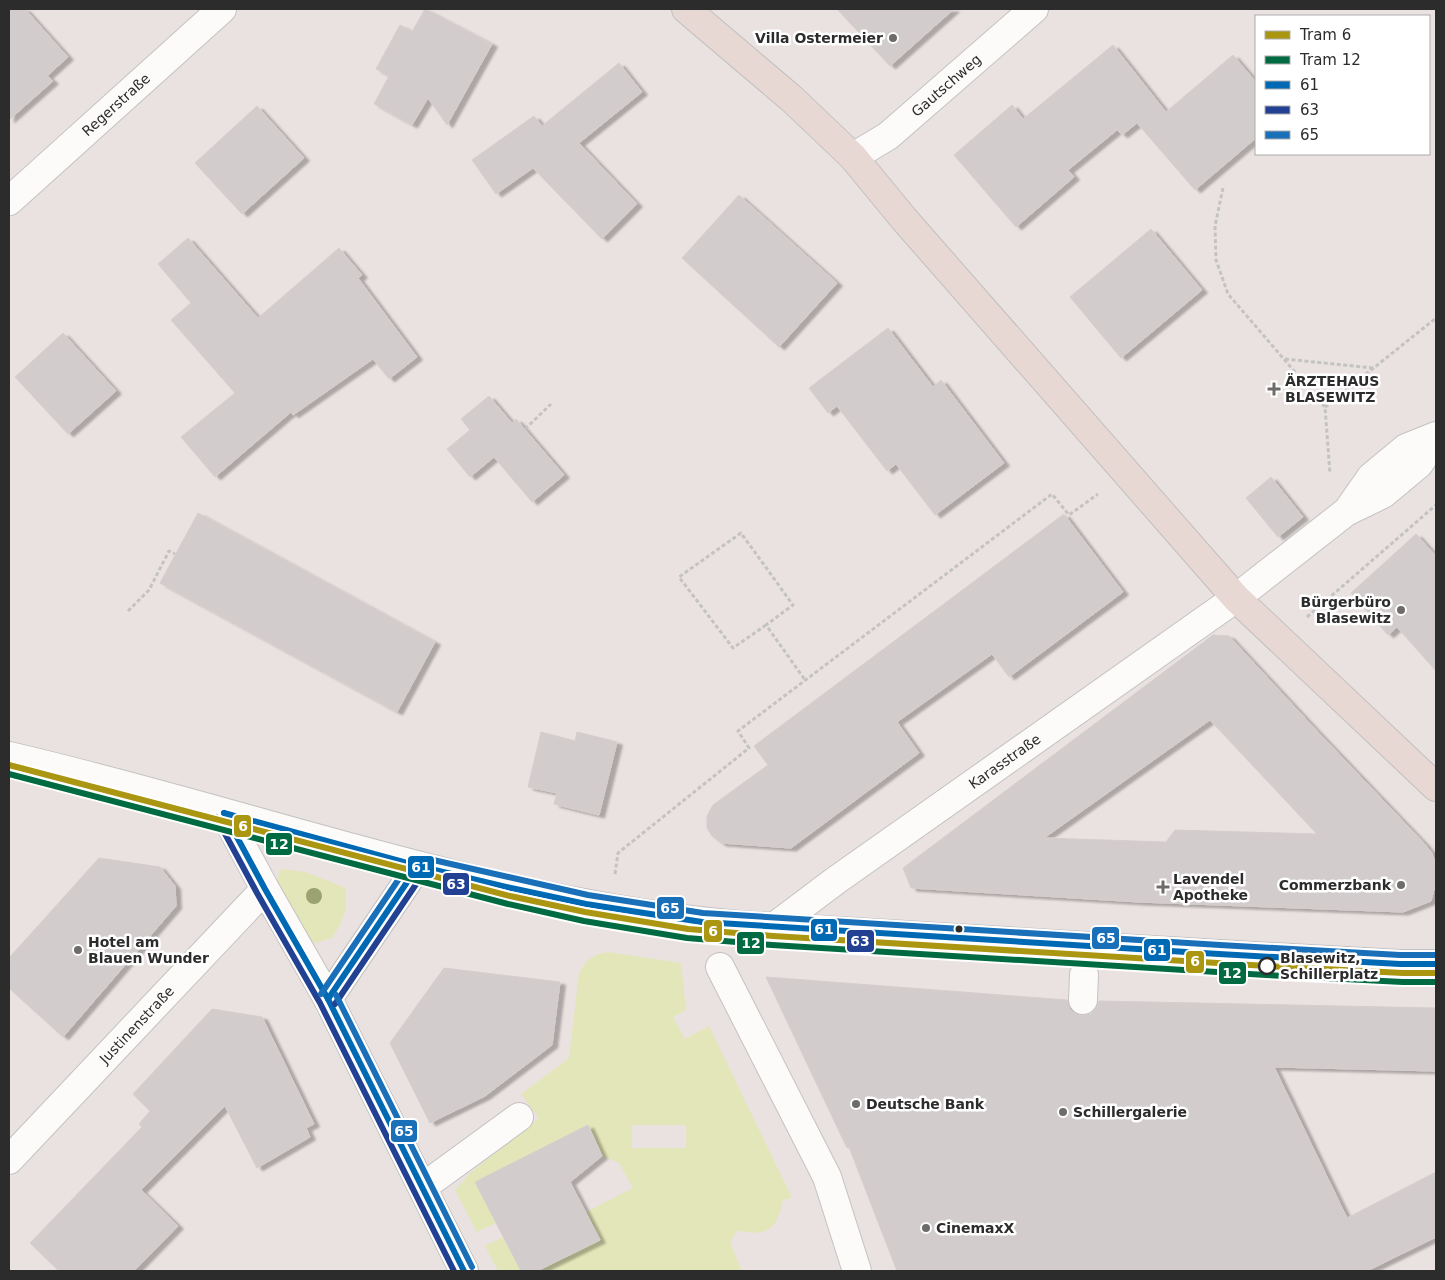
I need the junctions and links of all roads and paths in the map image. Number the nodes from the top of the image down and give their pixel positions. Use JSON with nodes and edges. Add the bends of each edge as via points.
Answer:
{"nodes":[{"id":1,"x":222,"y":9,"type":"edge"},
{"id":2,"x":686,"y":9,"type":"edge"},
{"id":3,"x":1034,"y":9,"type":"edge"},
{"id":4,"x":852,"y":157,"type":"junction"},
{"id":5,"x":1223,"y":188,"type":"dead end"},
{"id":6,"x":9,"y":200,"type":"edge"},
{"id":7,"x":1436,"y":318,"type":"edge"},
{"id":8,"x":1284,"y":359,"type":"junction"},
{"id":9,"x":1374,"y":368,"type":"junction"},
{"id":10,"x":551,"y":404,"type":"dead end"},
{"id":11,"x":1325,"y":408,"type":"junction"},
{"id":12,"x":525,"y":429,"type":"dead end"},
{"id":13,"x":1436,"y":438,"type":"edge"},
{"id":14,"x":1127,"y":473,"type":"junction"},
{"id":15,"x":1330,"y":478,"type":"dead end"},
{"id":16,"x":1436,"y":506,"type":"edge"},
{"id":17,"x":175,"y":554,"type":"dead end"},
{"id":18,"x":1236,"y":598,"type":"junction"},
{"id":19,"x":128,"y":611,"type":"dead end"},
{"id":20,"x":1307,"y":617,"type":"dead end"},
{"id":21,"x":766,"y":625,"type":"junction"},
{"id":22,"x":805,"y":680,"type":"junction"},
{"id":23,"x":9,"y":756,"type":"edge"},
{"id":24,"x":1436,"y":787,"type":"edge"},
{"id":25,"x":224,"y":813,"type":"junction"},
{"id":26,"x":418,"y":866,"type":"junction"},
{"id":27,"x":265,"y":889,"type":"junction"},
{"id":28,"x":610,"y":908,"type":"junction"},
{"id":29,"x":774,"y":927,"type":"junction"},
{"id":30,"x":1436,"y":964,"type":"edge"},
{"id":31,"x":720,"y":967,"type":"dead end"},
{"id":32,"x":328,"y":999,"type":"junction"},
{"id":33,"x":519,"y":1118,"type":"dead end"},
{"id":34,"x":9,"y":1160,"type":"edge"},
{"id":35,"x":423,"y":1187,"type":"junction"},
{"id":36,"x":464,"y":1271,"type":"edge"},
{"id":37,"x":857,"y":1271,"type":"edge"}],
"edges":[{"from":1,"to":6,"type":"street","name":"Regerstraße"},
{"from":2,"to":4,"type":"main road","via":[[792,99]]},
{"from":3,"to":4,"type":"street","name":"Gautschweg","via":[[888,136]]},
{"from":4,"to":14,"type":"main road"},
{"from":5,"to":8,"type":"path","via":[[1216,226],[1216,260],[1228,294]]},
{"from":7,"to":9,"type":"path"},
{"from":8,"to":9,"type":"path"},
{"from":8,"to":11,"type":"path"},
{"from":9,"to":11,"type":"path"},
{"from":10,"to":12,"type":"path"},
{"from":11,"to":15,"type":"path"},
{"from":13,"to":18,"type":"street","name":"Karasstraße","via":[[1406,448],[1371,477],[1346,512]]},
{"from":14,"to":18,"type":"main road"},
{"from":14,"to":22,"type":"path","via":[[1069,515],[1052,494]]},
{"from":16,"to":20,"type":"path"},
{"from":17,"to":19,"type":"path","via":[[169,551],[149,590]]},
{"from":18,"to":24,"type":"main road"},
{"from":18,"to":29,"type":"street","name":"Karasstraße"},
{"from":21,"to":21,"type":"path","via":[[794,605],[741,533],[678,577],[733,648]]},
{"from":21,"to":22,"type":"path"},
{"from":22,"to":28,"type":"path","via":[[738,731],[749,748],[618,853]]},
{"from":23,"to":25,"type":"street"},
{"from":25,"to":26,"type":"street"},
{"from":25,"to":27,"type":"street"},
{"from":26,"to":28,"type":"street"},
{"from":26,"to":32,"type":"street"},
{"from":27,"to":32,"type":"street"},
{"from":27,"to":34,"type":"street","name":"Justinenstraße"},
{"from":28,"to":29,"type":"street","via":[[702,922]]},
{"from":29,"to":30,"type":"street"},
{"from":31,"to":37,"type":"street","via":[[827,1177]]},
{"from":32,"to":35,"type":"street"},
{"from":33,"to":35,"type":"street"},
{"from":35,"to":36,"type":"street"}]}
